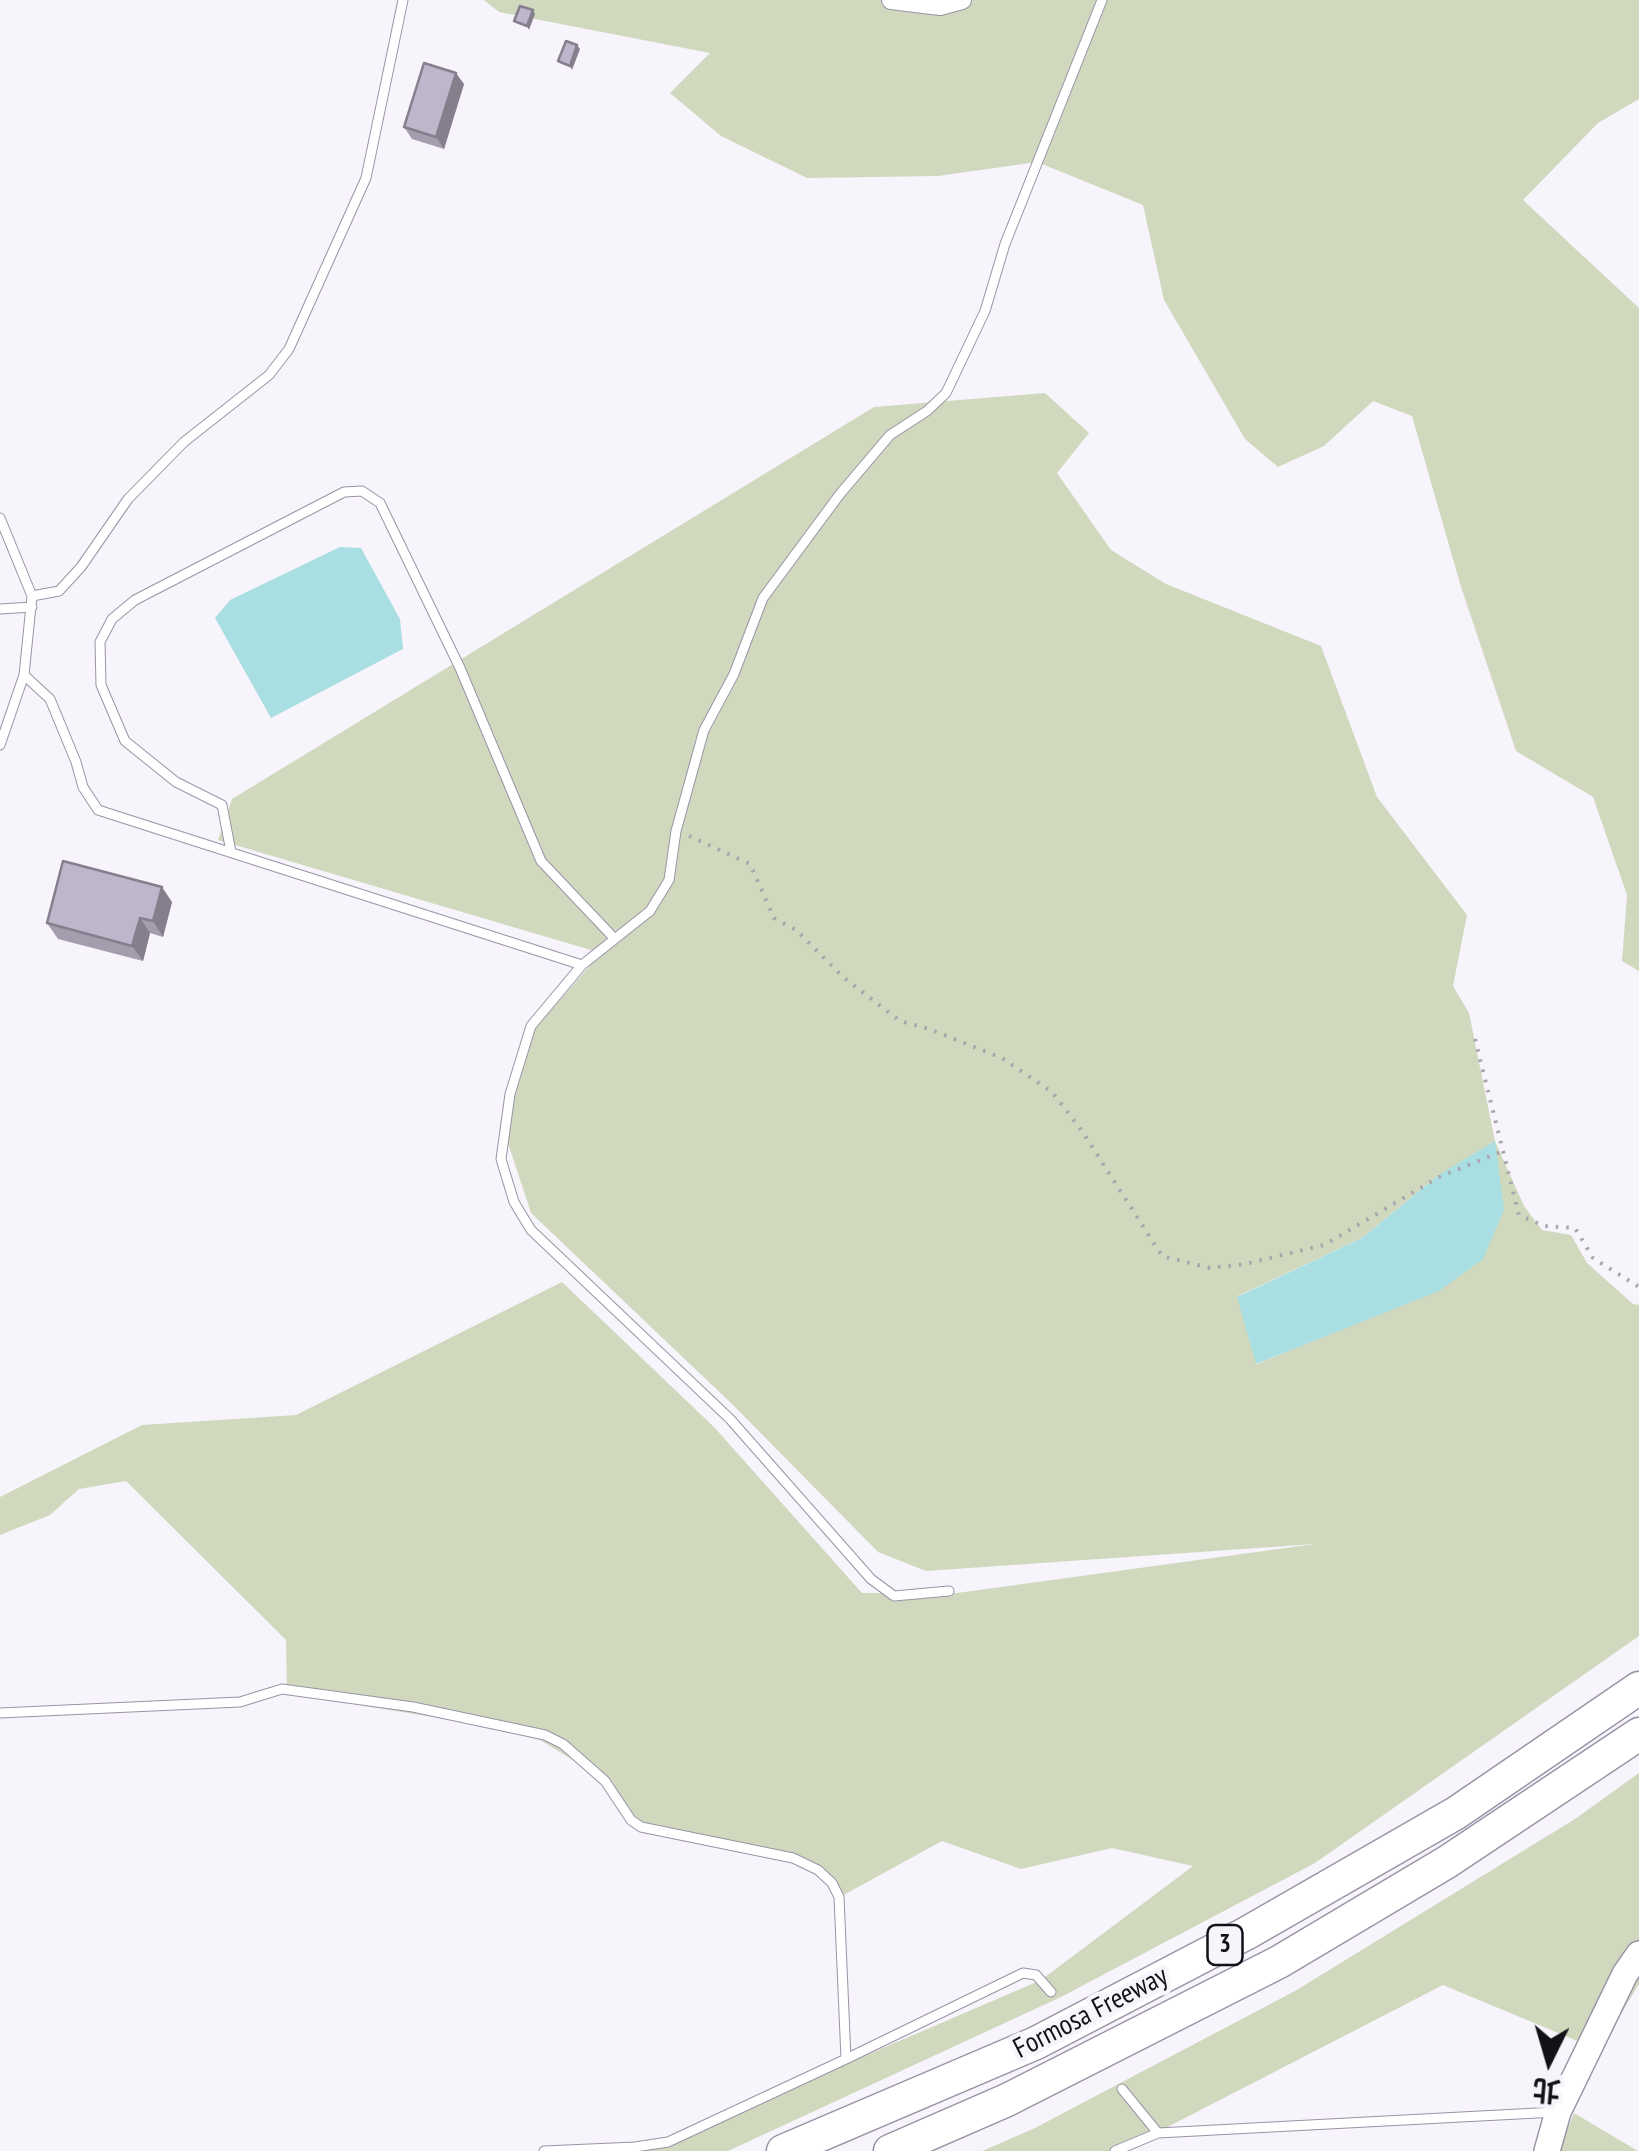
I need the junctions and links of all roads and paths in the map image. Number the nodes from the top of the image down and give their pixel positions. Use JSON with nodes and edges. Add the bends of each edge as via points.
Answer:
{"nodes":[{"id":1,"x":402,"y":0,"type":"edge"},
{"id":2,"x":891,"y":0,"type":"edge"},
{"id":3,"x":962,"y":0,"type":"edge"},
{"id":4,"x":1102,"y":0,"type":"edge"},
{"id":5,"x":0,"y":518,"type":"edge"},
{"id":6,"x":32,"y":602,"type":"junction"},
{"id":7,"x":0,"y":609,"type":"edge"},
{"id":8,"x":24,"y":675,"type":"junction"},
{"id":9,"x":0,"y":745,"type":"edge"},
{"id":10,"x":676,"y":830,"type":"junction"},
{"id":11,"x":230,"y":852,"type":"junction"},
{"id":12,"x":613,"y":937,"type":"junction"},
{"id":13,"x":582,"y":965,"type":"junction"},
{"id":14,"x":1475,"y":1040,"type":"dead end"},
{"id":15,"x":1503,"y":1151,"type":"junction"},
{"id":16,"x":1639,"y":1287,"type":"edge"},
{"id":17,"x":949,"y":1591,"type":"dead end"},
{"id":18,"x":1639,"y":1688,"type":"edge"},
{"id":19,"x":0,"y":1713,"type":"edge"},
{"id":20,"x":1639,"y":1734,"type":"edge"},
{"id":21,"x":1639,"y":1954,"type":"edge"},
{"id":22,"x":1051,"y":1992,"type":"dead end"},
{"id":23,"x":846,"y":2059,"type":"junction"},
{"id":24,"x":1122,"y":2089,"type":"dead end"},
{"id":25,"x":1558,"y":2112,"type":"junction"},
{"id":26,"x":1158,"y":2132,"type":"junction"},
{"id":27,"x":544,"y":2151,"type":"edge"},
{"id":28,"x":783,"y":2151,"type":"edge"},
{"id":29,"x":890,"y":2151,"type":"edge"},
{"id":30,"x":1115,"y":2151,"type":"edge"},
{"id":31,"x":1547,"y":2151,"type":"edge"}],
"edges":[{"from":1,"to":6,"type":"lane","via":[[366,178],[289,350],[128,499],[59,591]]},
{"from":2,"to":3,"type":"street","via":[[940,6]]},
{"from":4,"to":10,"type":"lane","via":[[985,311],[946,393],[890,436],[763,598],[704,730]]},
{"from":5,"to":6,"type":"lane"},
{"from":6,"to":7,"type":"lane"},
{"from":6,"to":8,"type":"lane"},
{"from":8,"to":9,"type":"lane"},
{"from":8,"to":11,"type":"lane","via":[[50,699],[98,810]]},
{"from":10,"to":12,"type":"lane","via":[[669,880],[650,911]]},
{"from":10,"to":15,"type":"path","via":[[750,864],[774,918],[900,1021],[1002,1058],[1052,1092],[1162,1256],[1210,1268],[1324,1245],[1440,1177]]},
{"from":11,"to":12,"type":"lane","via":[[222,806],[176,782],[125,741],[101,686],[100,642],[112,618],[135,600],[344,492],[362,491],[380,503],[460,668],[541,861]]},
{"from":11,"to":13,"type":"lane"},
{"from":12,"to":13,"type":"lane"},
{"from":13,"to":17,"type":"lane","via":[[531,1026],[510,1094],[501,1159],[514,1202],[531,1230],[730,1419],[872,1579],[894,1596]]},
{"from":14,"to":15,"type":"path"},
{"from":15,"to":16,"type":"path","via":[[1519,1215],[1574,1228],[1592,1258]]},
{"from":18,"to":28,"type":"highway","name":"Formosa Freeway","number":"3","via":[[1456,1813],[1247,1933],[1036,2043]]},
{"from":19,"to":23,"type":"lane","via":[[240,1702],[282,1689],[544,1735],[605,1781],[641,1827],[793,1858],[832,1883],[839,1897]]},
{"from":20,"to":29,"type":"highway","name":"Formosa Freeway","number":"3","via":[[1447,1862],[1279,1962],[1007,2100]]},
{"from":21,"to":25,"type":"main road"},
{"from":22,"to":23,"type":"lane","via":[[1036,1975],[1023,1973]]},
{"from":23,"to":27,"type":"lane","via":[[668,2142]]},
{"from":24,"to":26,"type":"lane"},
{"from":25,"to":26,"type":"lane"},
{"from":25,"to":31,"type":"main road"},
{"from":26,"to":30,"type":"lane"}]}
